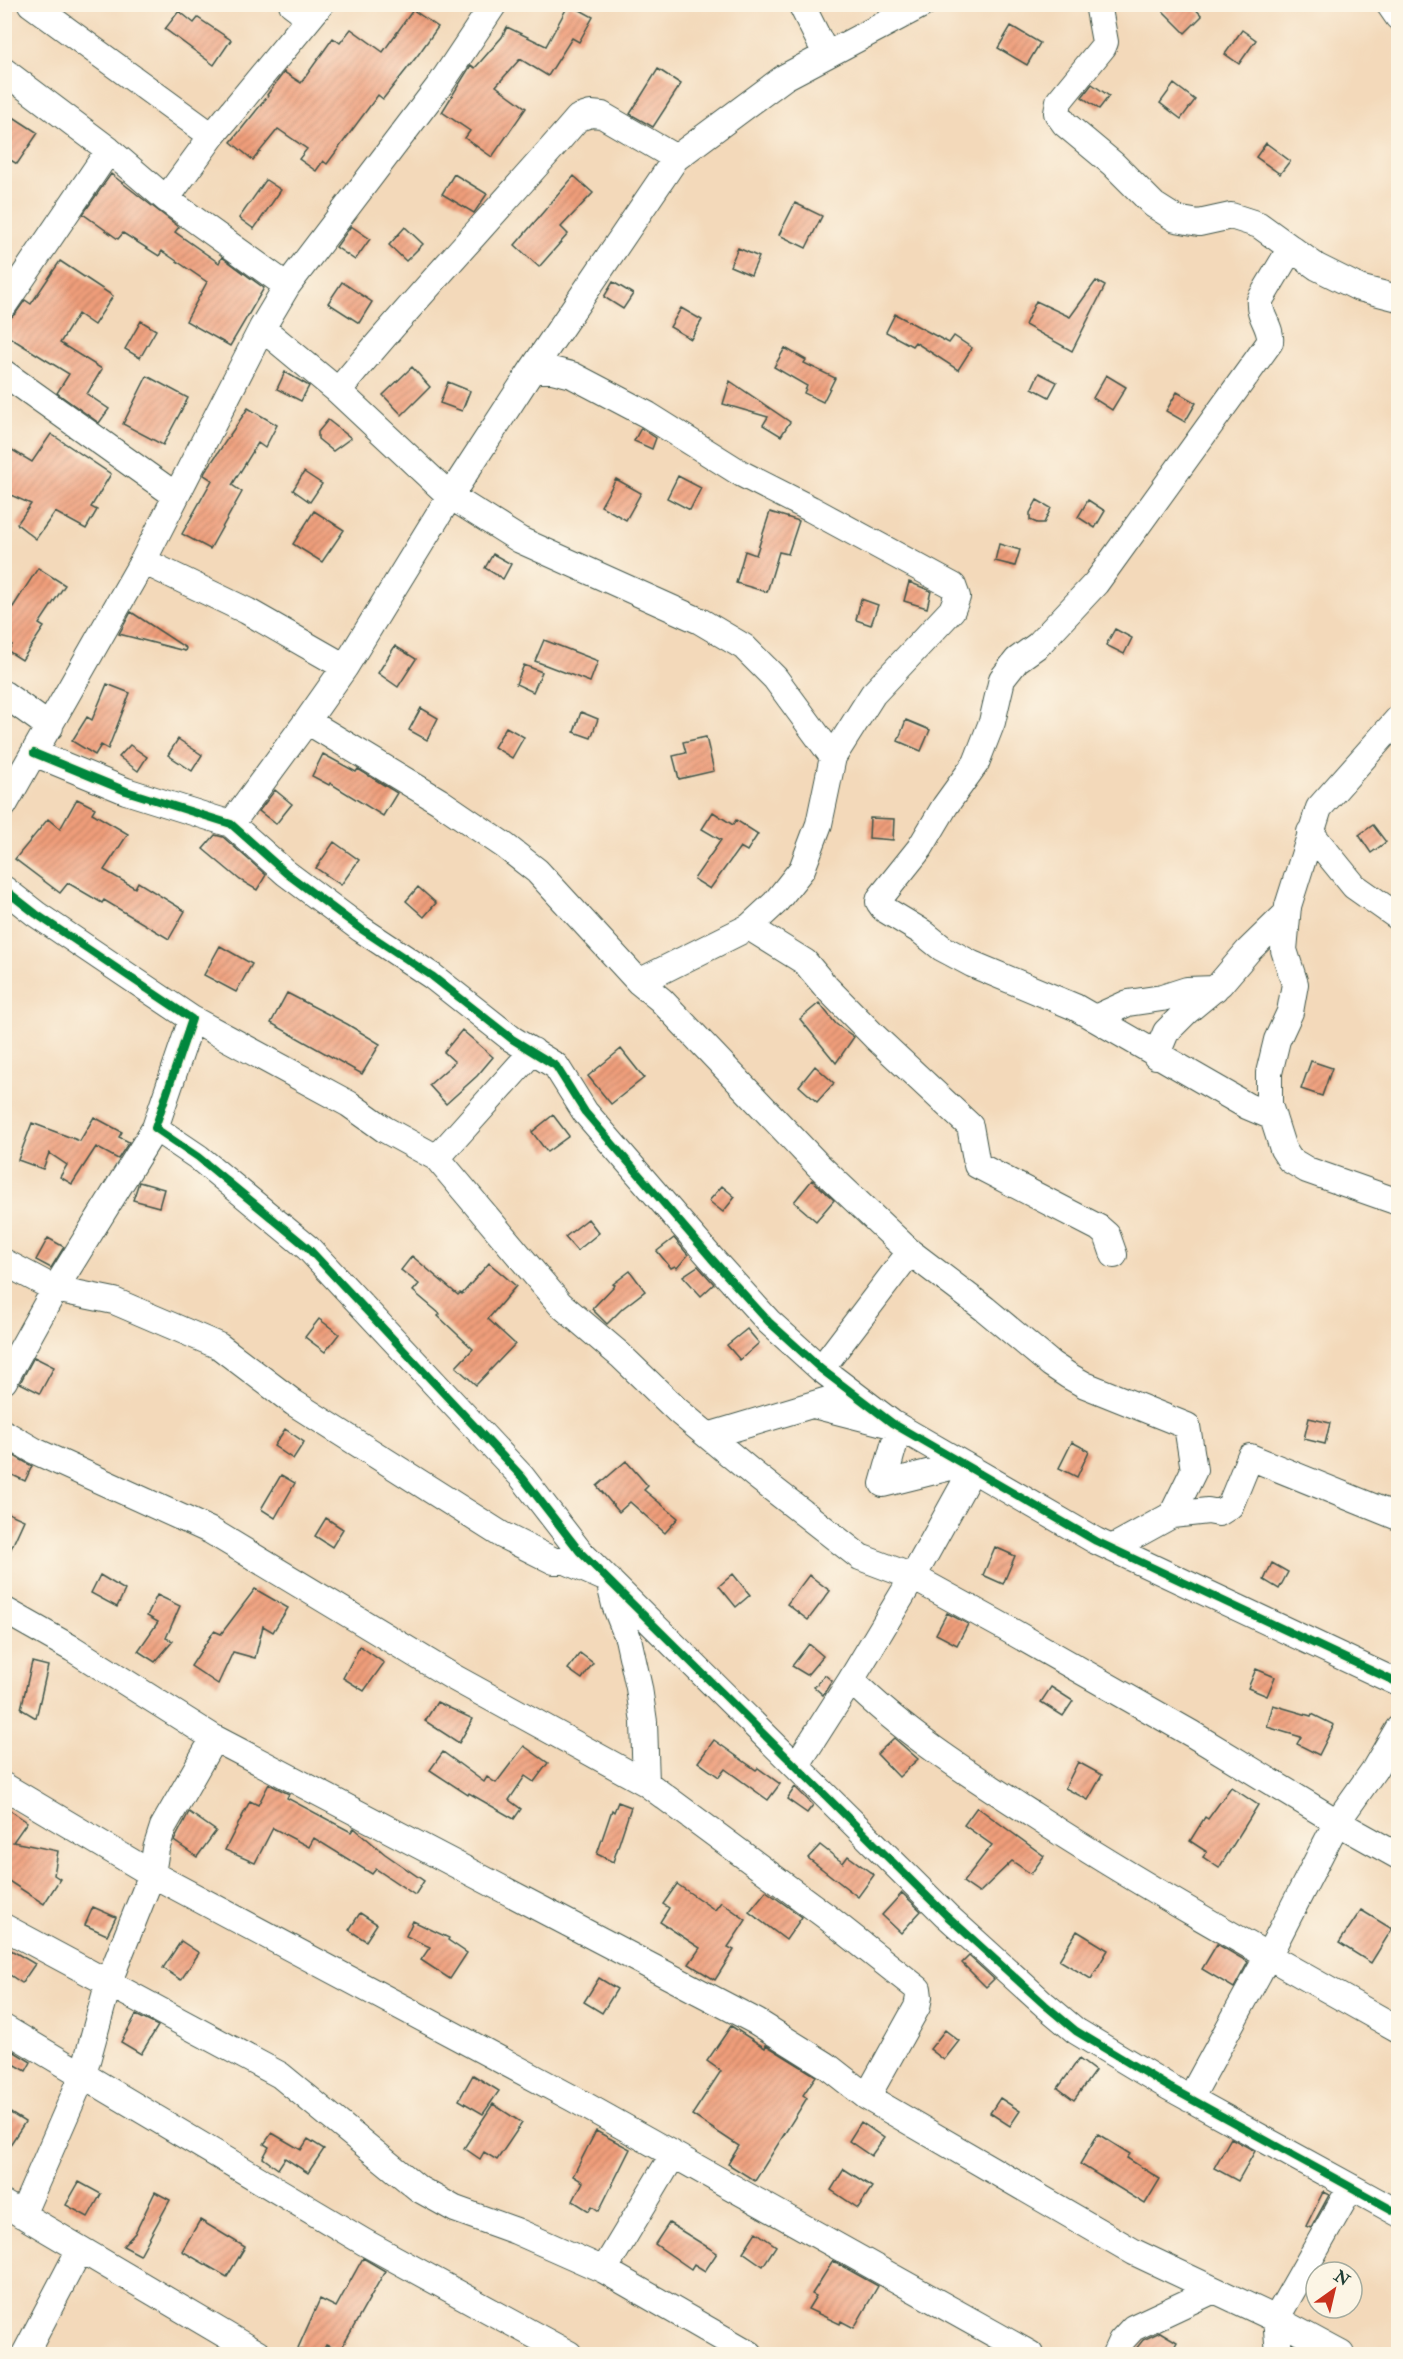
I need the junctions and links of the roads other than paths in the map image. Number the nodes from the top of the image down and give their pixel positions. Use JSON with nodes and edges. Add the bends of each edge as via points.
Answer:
{"nodes":[{"id":1,"x":31,"y":4,"type":"edge"},
{"id":2,"x":494,"y":4,"type":"edge"},
{"id":3,"x":801,"y":4,"type":"edge"},
{"id":4,"x":923,"y":4,"type":"edge"},
{"id":5,"x":1098,"y":4,"type":"edge"},
{"id":6,"x":1389,"y":4,"type":"edge"},
{"id":7,"x":307,"y":9,"type":"edge"},
{"id":8,"x":1398,"y":17,"type":"edge"},
{"id":9,"x":826,"y":54,"type":"junction"},
{"id":10,"x":4,"y":71,"type":"edge"},
{"id":11,"x":212,"y":136,"type":"junction"},
{"id":12,"x":109,"y":150,"type":"junction"},
{"id":13,"x":676,"y":158,"type":"junction"},
{"id":14,"x":166,"y":199,"type":"junction"},
{"id":15,"x":1291,"y":248,"type":"junction"},
{"id":16,"x":287,"y":286,"type":"junction"},
{"id":17,"x":1398,"y":298,"type":"edge"},
{"id":18,"x":4,"y":305,"type":"edge"},
{"id":19,"x":262,"y":328,"type":"junction"},
{"id":20,"x":532,"y":370,"type":"junction"},
{"id":21,"x":4,"y":373,"type":"edge"},
{"id":22,"x":338,"y":391,"type":"junction"},
{"id":23,"x":175,"y":495,"type":"junction"},
{"id":24,"x":450,"y":496,"type":"junction"},
{"id":25,"x":143,"y":561,"type":"junction"},
{"id":26,"x":345,"y":668,"type":"junction"},
{"id":27,"x":4,"y":694,"type":"edge"},
{"id":28,"x":1398,"y":719,"type":"edge"},
{"id":29,"x":307,"y":721,"type":"junction"},
{"id":30,"x":50,"y":727,"type":"junction"},
{"id":31,"x":34,"y":753,"type":"junction"},
{"id":32,"x":833,"y":757,"type":"junction"},
{"id":33,"x":4,"y":805,"type":"edge"},
{"id":34,"x":231,"y":824,"type":"junction"},
{"id":35,"x":1310,"y":832,"type":"junction"},
{"id":36,"x":4,"y":889,"type":"edge"},
{"id":37,"x":1288,"y":906,"type":"junction"},
{"id":38,"x":1398,"y":917,"type":"edge"},
{"id":39,"x":749,"y":927,"type":"junction"},
{"id":40,"x":639,"y":982,"type":"junction"},
{"id":41,"x":1215,"y":989,"type":"junction"},
{"id":42,"x":1095,"y":1018,"type":"junction"},
{"id":43,"x":192,"y":1019,"type":"junction"},
{"id":44,"x":532,"y":1051,"type":"junction"},
{"id":45,"x":1156,"y":1056,"type":"junction"},
{"id":46,"x":1273,"y":1118,"type":"junction"},
{"id":47,"x":155,"y":1128,"type":"junction"},
{"id":48,"x":437,"y":1158,"type":"junction"},
{"id":49,"x":1398,"y":1202,"type":"edge"},
{"id":50,"x":910,"y":1252,"type":"junction"},
{"id":51,"x":1114,"y":1255,"type":"dead end"},
{"id":52,"x":4,"y":1262,"type":"edge"},
{"id":53,"x":55,"y":1289,"type":"junction"},
{"id":54,"x":821,"y":1369,"type":"junction"},
{"id":55,"x":4,"y":1381,"type":"edge"},
{"id":56,"x":853,"y":1393,"type":"junction"},
{"id":57,"x":813,"y":1405,"type":"junction"},
{"id":58,"x":899,"y":1427,"type":"junction"},
{"id":59,"x":4,"y":1433,"type":"edge"},
{"id":60,"x":708,"y":1436,"type":"junction"},
{"id":61,"x":968,"y":1467,"type":"junction"},
{"id":62,"x":1172,"y":1515,"type":"junction"},
{"id":63,"x":1398,"y":1517,"type":"edge"},
{"id":64,"x":1112,"y":1548,"type":"junction"},
{"id":65,"x":913,"y":1577,"type":"junction"},
{"id":66,"x":609,"y":1580,"type":"junction"},
{"id":67,"x":4,"y":1610,"type":"edge"},
{"id":68,"x":851,"y":1680,"type":"junction"},
{"id":69,"x":1398,"y":1683,"type":"edge"},
{"id":70,"x":1398,"y":1729,"type":"edge"},
{"id":71,"x":214,"y":1738,"type":"junction"},
{"id":72,"x":796,"y":1766,"type":"junction"},
{"id":73,"x":646,"y":1783,"type":"junction"},
{"id":74,"x":4,"y":1786,"type":"edge"},
{"id":75,"x":1337,"y":1822,"type":"junction"},
{"id":76,"x":1398,"y":1856,"type":"edge"},
{"id":77,"x":152,"y":1874,"type":"junction"},
{"id":78,"x":4,"y":1927,"type":"edge"},
{"id":79,"x":1268,"y":1956,"type":"junction"},
{"id":80,"x":109,"y":1982,"type":"junction"},
{"id":81,"x":4,"y":2028,"type":"edge"},
{"id":82,"x":1398,"y":2029,"type":"edge"},
{"id":83,"x":83,"y":2075,"type":"junction"},
{"id":84,"x":867,"y":2097,"type":"junction"},
{"id":85,"x":1190,"y":2098,"type":"junction"},
{"id":86,"x":673,"y":2155,"type":"junction"},
{"id":87,"x":1351,"y":2187,"type":"junction"},
{"id":88,"x":13,"y":2209,"type":"edge"},
{"id":89,"x":1398,"y":2213,"type":"edge"},
{"id":90,"x":80,"y":2249,"type":"junction"},
{"id":91,"x":604,"y":2270,"type":"junction"},
{"id":92,"x":1214,"y":2290,"type":"junction"},
{"id":93,"x":1276,"y":2319,"type":"junction"},
{"id":94,"x":25,"y":2355,"type":"edge"},
{"id":95,"x":258,"y":2355,"type":"edge"},
{"id":96,"x":569,"y":2355,"type":"edge"},
{"id":97,"x":750,"y":2355,"type":"edge"},
{"id":98,"x":1030,"y":2355,"type":"edge"},
{"id":99,"x":1115,"y":2355,"type":"edge"},
{"id":100,"x":1279,"y":2355,"type":"edge"},
{"id":101,"x":1341,"y":2355,"type":"edge"}],
"edges":[{"from":1,"to":11,"type":"street"},
{"from":2,"to":16,"type":"street","via":[[442,82]]},
{"from":3,"to":9,"type":"street"},
{"from":4,"to":9,"type":"street"},
{"from":5,"to":15,"type":"street","via":[[1105,42],[1059,101],[1060,119],[1154,205],[1176,219],[1199,223],[1231,216],[1259,225]]},
{"from":6,"to":8,"type":"street"},
{"from":7,"to":11,"type":"street","via":[[259,82]]},
{"from":9,"to":13,"type":"street","via":[[785,77]]},
{"from":10,"to":12,"type":"street"},
{"from":11,"to":14,"type":"street"},
{"from":12,"to":14,"type":"street"},
{"from":12,"to":18,"type":"street"},
{"from":13,"to":20,"type":"street"},
{"from":13,"to":22,"type":"street","via":[[602,115],[578,118],[388,329]]},
{"from":14,"to":16,"type":"street"},
{"from":15,"to":17,"type":"street","via":[[1317,267],[1359,288]]},
{"from":15,"to":42,"type":"street","via":[[1260,300],[1270,342],[1096,583],[1002,679],[992,722],[976,764],[920,848],[880,898],[884,909],[942,948]]},
{"from":16,"to":19,"type":"street"},
{"from":19,"to":22,"type":"street"},
{"from":19,"to":23,"type":"street"},
{"from":20,"to":24,"type":"street"},
{"from":20,"to":32,"type":"street","via":[[572,375],[648,415],[742,474],[953,586],[957,597],[952,610],[873,694]]},
{"from":21,"to":23,"type":"street"},
{"from":22,"to":24,"type":"street"},
{"from":23,"to":25,"type":"street"},
{"from":24,"to":26,"type":"street"},
{"from":24,"to":32,"type":"street","via":[[520,540],[700,621],[744,647],[776,678]]},
{"from":25,"to":26,"type":"street","via":[[248,611]]},
{"from":25,"to":30,"type":"street"},
{"from":26,"to":29,"type":"street"},
{"from":27,"to":30,"type":"street"},
{"from":28,"to":35,"type":"street","via":[[1319,808]]},
{"from":29,"to":34,"type":"street"},
{"from":29,"to":40,"type":"street","via":[[439,801],[537,871]]},
{"from":30,"to":31,"type":"street"},
{"from":31,"to":33,"type":"street"},
{"from":31,"to":34,"type":"street","via":[[126,791]]},
{"from":32,"to":39,"type":"street","via":[[819,824],[802,869]]},
{"from":34,"to":44,"type":"street","via":[[286,873]]},
{"from":35,"to":37,"type":"street"},
{"from":35,"to":38,"type":"street","via":[[1354,886]]},
{"from":36,"to":43,"type":"street"},
{"from":37,"to":41,"type":"street","via":[[1286,914]]},
{"from":37,"to":46,"type":"street","via":[[1284,950],[1295,984],[1290,1012],[1277,1040],[1269,1073]]},
{"from":39,"to":40,"type":"street"},
{"from":39,"to":51,"type":"street","via":[[805,962],[875,1037],[970,1126],[977,1165],[1099,1228],[1107,1235]]},
{"from":40,"to":50,"type":"street","via":[[661,1000],[818,1165]]},
{"from":41,"to":42,"type":"street","via":[[1187,990],[1128,1003]]},
{"from":41,"to":45,"type":"street","via":[[1166,1032]]},
{"from":42,"to":45,"type":"street"},
{"from":43,"to":47,"type":"street"},
{"from":43,"to":48,"type":"street","via":[[349,1104],[384,1129]]},
{"from":44,"to":48,"type":"street"},
{"from":44,"to":54,"type":"street","via":[[556,1066],[585,1112],[711,1258],[770,1322]]},
{"from":45,"to":46,"type":"street"},
{"from":46,"to":49,"type":"street","via":[[1290,1160],[1306,1170]]},
{"from":47,"to":53,"type":"street"},
{"from":47,"to":66,"type":"street","via":[[198,1157],[308,1248],[522,1477],[580,1552]]},
{"from":48,"to":60,"type":"street","via":[[560,1304]]},
{"from":50,"to":54,"type":"street"},
{"from":50,"to":62,"type":"street","via":[[1069,1376],[1188,1426],[1194,1470]]},
{"from":52,"to":53,"type":"street"},
{"from":53,"to":55,"type":"street"},
{"from":53,"to":66,"type":"street","via":[[114,1301],[219,1346],[294,1403],[502,1535],[554,1562],[566,1561]]},
{"from":54,"to":56,"type":"street"},
{"from":56,"to":57,"type":"street"},
{"from":56,"to":58,"type":"street"},
{"from":57,"to":58,"type":"street"},
{"from":57,"to":60,"type":"street"},
{"from":58,"to":61,"type":"street"},
{"from":58,"to":61,"type":"street","via":[[883,1484]]},
{"from":59,"to":73,"type":"street","via":[[35,1451],[211,1531],[453,1677]]},
{"from":60,"to":65,"type":"street","via":[[860,1557]]},
{"from":61,"to":64,"type":"street"},
{"from":61,"to":65,"type":"street"},
{"from":62,"to":63,"type":"street","via":[[1219,1513],[1230,1506],[1250,1457]]},
{"from":62,"to":64,"type":"street"},
{"from":64,"to":69,"type":"street"},
{"from":65,"to":68,"type":"street"},
{"from":65,"to":75,"type":"street","via":[[1192,1734]]},
{"from":66,"to":72,"type":"street"},
{"from":66,"to":73,"type":"street","via":[[639,1688]]},
{"from":67,"to":71,"type":"street"},
{"from":68,"to":72,"type":"street"},
{"from":68,"to":79,"type":"street","via":[[877,1706],[964,1771],[1114,1867]]},
{"from":70,"to":75,"type":"street"},
{"from":71,"to":77,"type":"street","via":[[163,1827]]},
{"from":71,"to":84,"type":"street","via":[[757,2022],[826,2065]]},
{"from":72,"to":85,"type":"street","via":[[946,1915],[1045,2005],[1077,2031]]},
{"from":73,"to":84,"type":"street","via":[[918,1989],[917,2007]]},
{"from":74,"to":77,"type":"street"},
{"from":75,"to":76,"type":"street"},
{"from":75,"to":79,"type":"street"},
{"from":77,"to":80,"type":"street"},
{"from":77,"to":86,"type":"street"},
{"from":78,"to":80,"type":"street"},
{"from":79,"to":82,"type":"street"},
{"from":79,"to":85,"type":"street"},
{"from":80,"to":83,"type":"street"},
{"from":80,"to":91,"type":"street","via":[[280,2075],[419,2189],[455,2209]]},
{"from":81,"to":83,"type":"street"},
{"from":83,"to":88,"type":"street"},
{"from":83,"to":96,"type":"street","via":[[364,2242]]},
{"from":84,"to":92,"type":"street","via":[[1134,2252]]},
{"from":85,"to":87,"type":"street"},
{"from":86,"to":91,"type":"street"},
{"from":86,"to":98,"type":"street"},
{"from":87,"to":89,"type":"street"},
{"from":87,"to":93,"type":"street"},
{"from":88,"to":90,"type":"street"},
{"from":90,"to":94,"type":"street"},
{"from":90,"to":95,"type":"street"},
{"from":91,"to":97,"type":"street"},
{"from":92,"to":93,"type":"street"},
{"from":92,"to":99,"type":"street","via":[[1133,2328]]},
{"from":93,"to":100,"type":"street"},
{"from":93,"to":101,"type":"street"}]}
